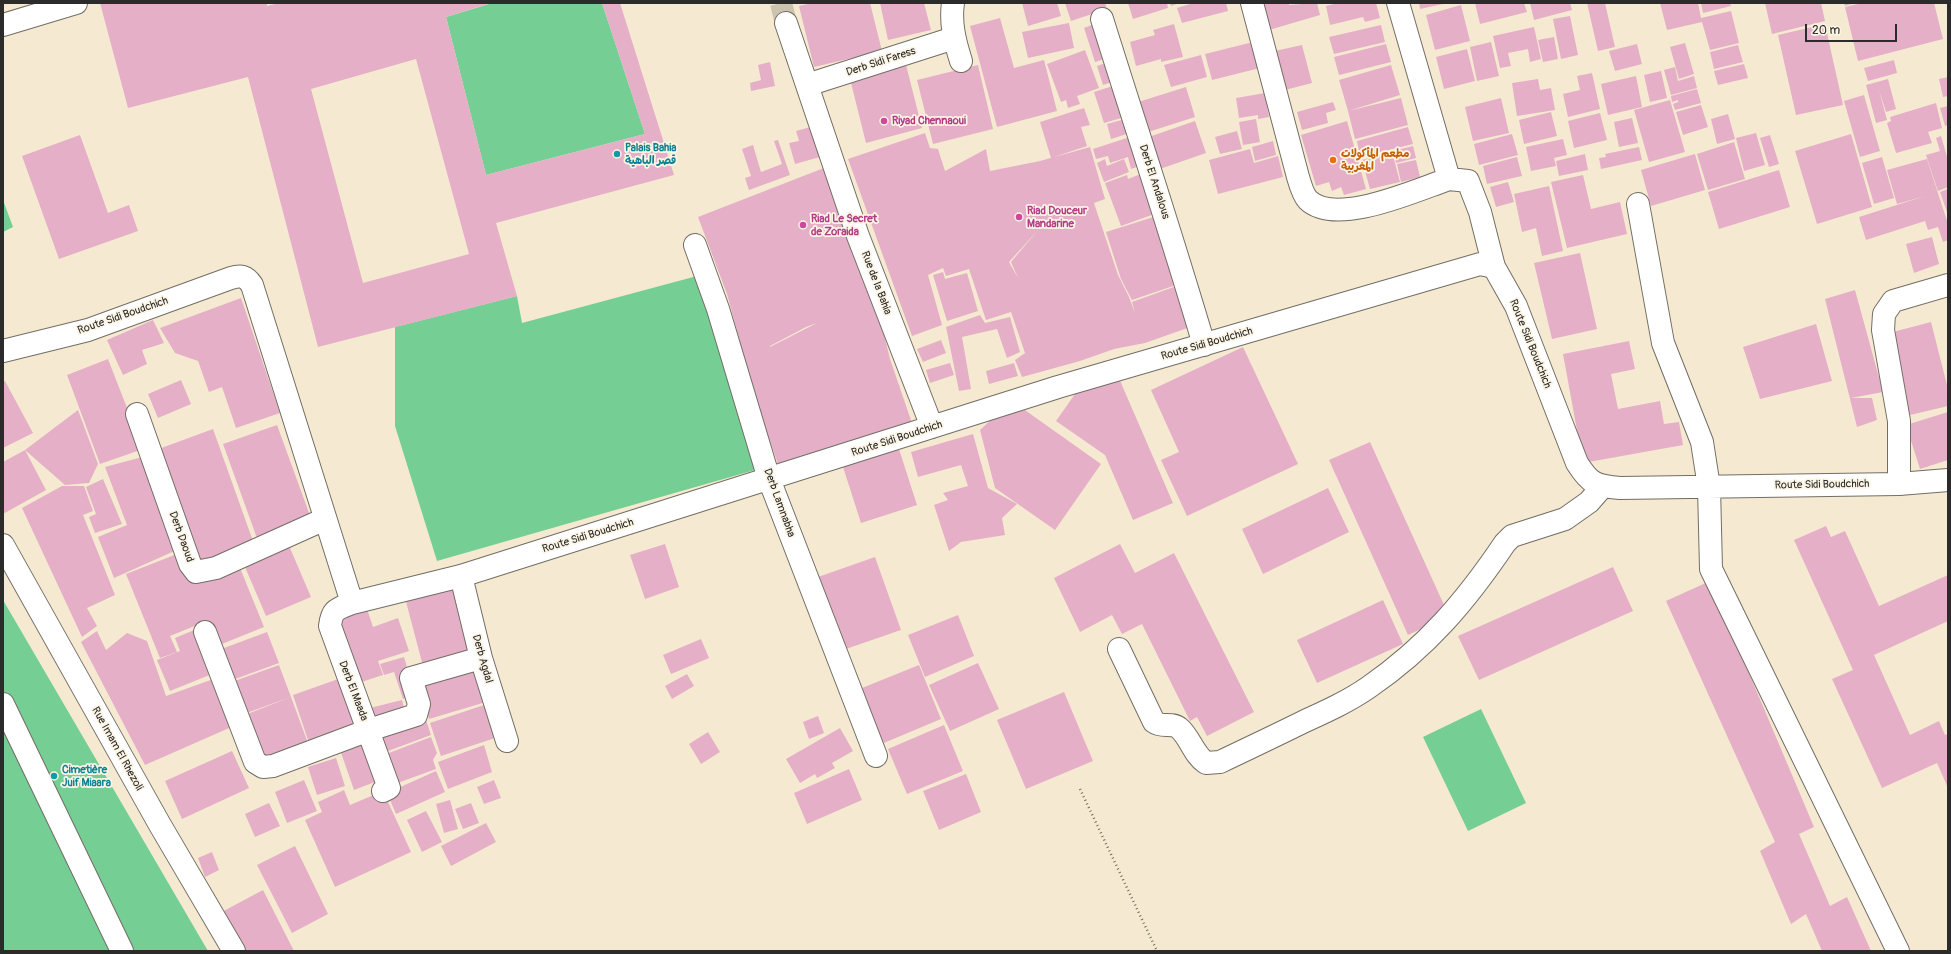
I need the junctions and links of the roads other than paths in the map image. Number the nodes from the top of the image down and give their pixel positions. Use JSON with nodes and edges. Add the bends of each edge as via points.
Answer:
{"nodes":[{"id":1,"x":76,"y":3,"type":"edge"},
{"id":2,"x":953,"y":3,"type":"edge"},
{"id":3,"x":1252,"y":3,"type":"edge"},
{"id":4,"x":1398,"y":3,"type":"edge"},
{"id":5,"x":1102,"y":19,"type":"dead end"},
{"id":6,"x":786,"y":23,"type":"tunnel mouth"},
{"id":7,"x":3,"y":25,"type":"edge"},
{"id":8,"x":954,"y":38,"type":"junction"},
{"id":9,"x":961,"y":61,"type":"dead end"},
{"id":10,"x":807,"y":85,"type":"junction"},
{"id":11,"x":1448,"y":179,"type":"junction"},
{"id":12,"x":1638,"y":204,"type":"dead end"},
{"id":13,"x":694,"y":245,"type":"dead end"},
{"id":14,"x":1494,"y":267,"type":"junction"},
{"id":15,"x":1948,"y":285,"type":"edge"},
{"id":16,"x":1204,"y":345,"type":"junction"},
{"id":17,"x":3,"y":351,"type":"edge"},
{"id":18,"x":137,"y":414,"type":"dead end"},
{"id":19,"x":932,"y":428,"type":"junction"},
{"id":20,"x":769,"y":479,"type":"junction"},
{"id":21,"x":1948,"y":480,"type":"edge"},
{"id":22,"x":1899,"y":484,"type":"junction"},
{"id":23,"x":1603,"y":486,"type":"junction"},
{"id":24,"x":1709,"y":487,"type":"junction"},
{"id":25,"x":325,"y":519,"type":"junction"},
{"id":26,"x":3,"y":545,"type":"edge"},
{"id":27,"x":460,"y":576,"type":"junction"},
{"id":28,"x":352,"y":604,"type":"junction"},
{"id":29,"x":205,"y":632,"type":"dead end"},
{"id":30,"x":1119,"y":649,"type":"dead end"},
{"id":31,"x":481,"y":658,"type":"junction"},
{"id":32,"x":3,"y":704,"type":"edge"},
{"id":33,"x":369,"y":730,"type":"junction"},
{"id":34,"x":507,"y":742,"type":"dead end"},
{"id":35,"x":876,"y":756,"type":"dead end"},
{"id":36,"x":386,"y":790,"type":"dead end"},
{"id":37,"x":122,"y":951,"type":"edge"},
{"id":38,"x":234,"y":951,"type":"edge"},
{"id":39,"x":1898,"y":951,"type":"edge"}],
"edges":[{"from":1,"to":7,"type":"street"},
{"from":2,"to":8,"type":"street"},
{"from":3,"to":11,"type":"street","via":[[1298,177],[1307,199],[1325,210],[1347,210],[1369,206]]},
{"from":4,"to":11,"type":"street"},
{"from":5,"to":16,"type":"street","name":"Derb El Andalous"},
{"from":6,"to":10,"type":"street","name":"Rue de la Bahia"},
{"from":8,"to":9,"type":"street"},
{"from":8,"to":10,"type":"street","name":"Derb Sidi Faress"},
{"from":10,"to":19,"type":"street","name":"Rue de la Bahia","via":[[858,236]]},
{"from":11,"to":14,"type":"street","via":[[1468,181],[1480,212]]},
{"from":12,"to":24,"type":"street","via":[[1663,343],[1702,442]]},
{"from":13,"to":20,"type":"street","name":"Derb Lamnabha","via":[[718,309]]},
{"from":14,"to":16,"type":"street","name":"Route Sidi Boudchich","via":[[1480,264]]},
{"from":14,"to":23,"type":"street","name":"Route Sidi Boudchich","via":[[1516,306],[1577,463],[1593,483]]},
{"from":15,"to":22,"type":"street","via":[[1893,301],[1884,314],[1884,330],[1899,421]]},
{"from":16,"to":19,"type":"street","name":"Route Sidi Boudchich","via":[[1058,387]]},
{"from":17,"to":25,"type":"street","name":"Route Sidi Boudchich","via":[[88,330],[188,292],[231,278],[246,278],[252,285]]},
{"from":18,"to":25,"type":"street","name":"Derb Daoud","via":[[190,564],[196,572],[216,568]]},
{"from":19,"to":20,"type":"street","name":"Route Sidi Boudchich"},
{"from":20,"to":27,"type":"street","name":"Route Sidi Boudchich"},
{"from":20,"to":35,"type":"street","name":"Derb Lamnabha"},
{"from":21,"to":22,"type":"street","name":"Route Sidi Boudchich"},
{"from":22,"to":24,"type":"street","name":"Route Sidi Boudchich"},
{"from":23,"to":24,"type":"street","name":"Route Sidi Boudchich"},
{"from":23,"to":30,"type":"street","via":[[1589,502],[1565,519],[1512,536],[1458,607],[1431,637],[1401,664],[1368,688],[1333,708],[1220,762],[1206,763],[1198,756],[1180,728],[1158,725],[1154,722]]},
{"from":24,"to":39,"type":"street","via":[[1711,568]]},
{"from":25,"to":28,"type":"street"},
{"from":26,"to":38,"type":"street","name":"Rue Imam El Rhezoli","via":[[160,825]]},
{"from":27,"to":28,"type":"street","name":"Route Sidi Boudchich"},
{"from":27,"to":31,"type":"street","name":"Derb Agdal"},
{"from":28,"to":33,"type":"street","name":"Derb El Maada","via":[[336,609],[331,617],[330,626]]},
{"from":29,"to":33,"type":"street","via":[[255,762],[263,767],[273,766]]},
{"from":31,"to":33,"type":"street","via":[[411,678],[419,704],[416,715]]},
{"from":31,"to":34,"type":"street","name":"Derb Agdal"},
{"from":32,"to":37,"type":"street"},
{"from":33,"to":36,"type":"street","name":"Derb El Maada"}]}
